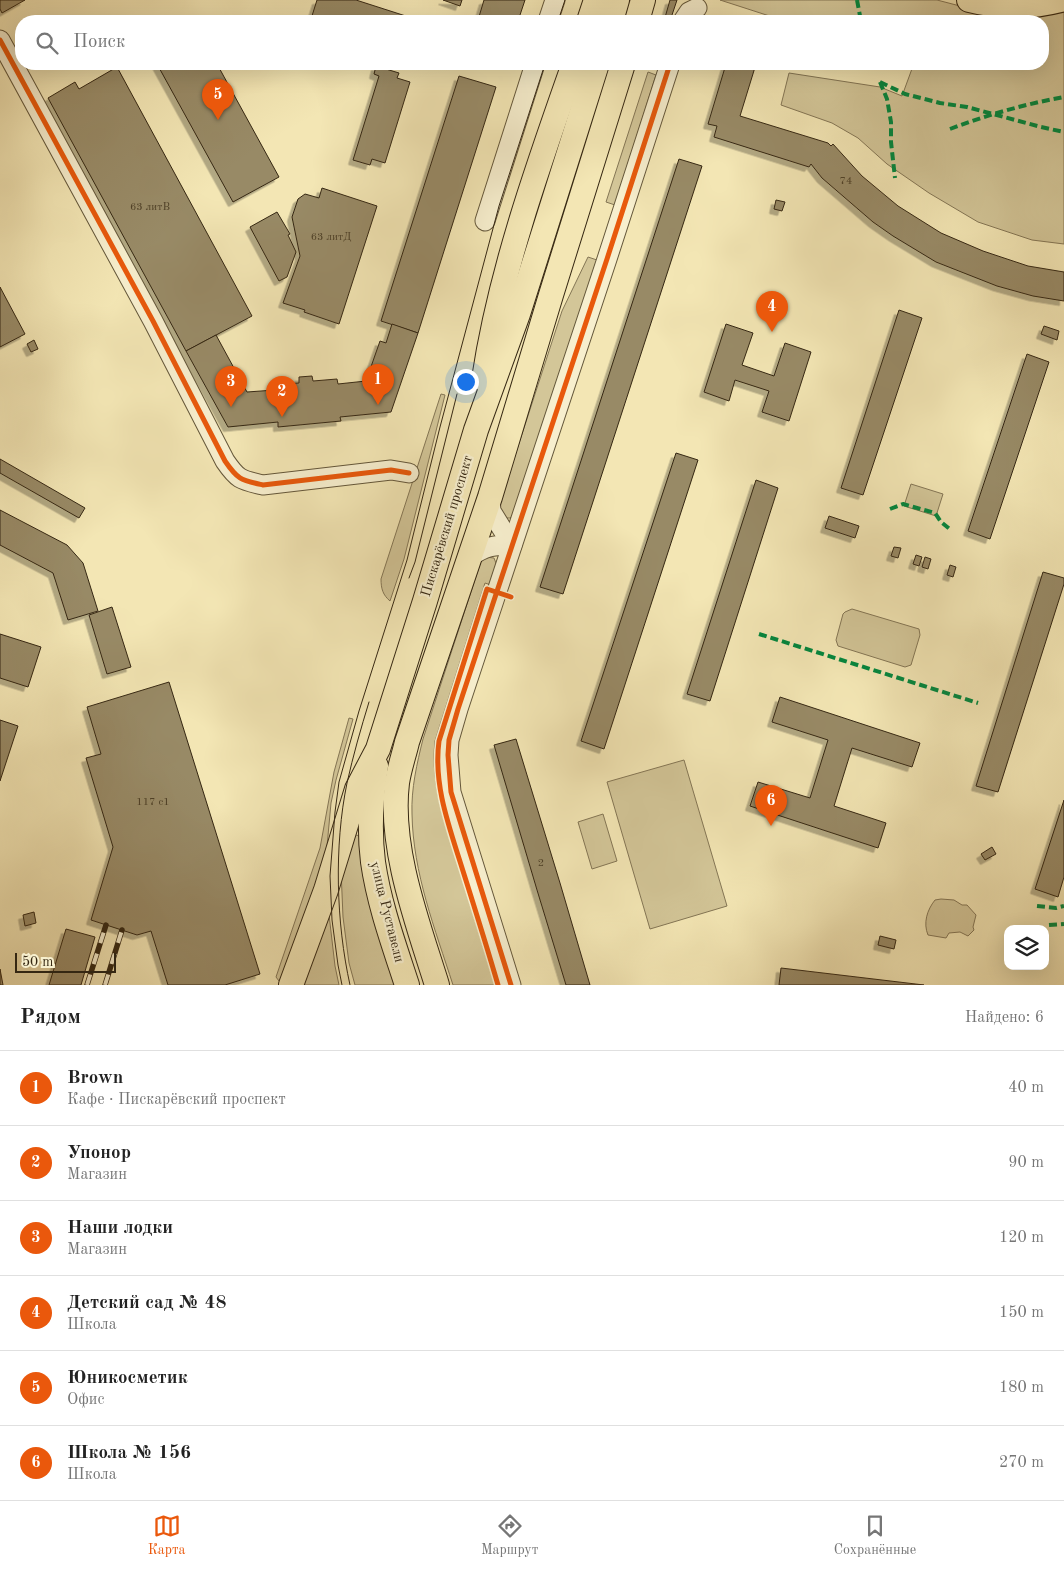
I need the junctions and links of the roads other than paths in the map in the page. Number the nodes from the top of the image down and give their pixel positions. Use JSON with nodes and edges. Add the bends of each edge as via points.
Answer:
{"nodes":[{"id":1,"x":555,"y":0,"type":"edge"},
{"id":2,"x":596,"y":0,"type":"edge"},
{"id":3,"x":617,"y":0,"type":"edge"},
{"id":4,"x":643,"y":0,"type":"edge"},
{"id":5,"x":969,"y":0,"type":"edge"},
{"id":6,"x":1061,"y":0,"type":"edge"},
{"id":7,"x":697,"y":8,"type":"dead end"},
{"id":8,"x":550,"y":15,"type":"edge"},
{"id":9,"x":591,"y":15,"type":"edge"},
{"id":10,"x":612,"y":15,"type":"edge"},
{"id":11,"x":639,"y":15,"type":"edge"},
{"id":12,"x":686,"y":15,"type":"edge"},
{"id":13,"x":0,"y":40,"type":"edge"},
{"id":14,"x":15,"y":68,"type":"edge"},
{"id":15,"x":16,"y":70,"type":"edge"},
{"id":16,"x":533,"y":70,"type":"edge"},
{"id":17,"x":572,"y":70,"type":"edge"},
{"id":18,"x":595,"y":70,"type":"edge"},
{"id":19,"x":621,"y":70,"type":"edge"},
{"id":20,"x":668,"y":70,"type":"edge"},
{"id":21,"x":485,"y":221,"type":"dead end"},
{"id":22,"x":476,"y":430,"type":"junction"},
{"id":23,"x":409,"y":473,"type":"dead end"},
{"id":24,"x":490,"y":497,"type":"junction"},
{"id":25,"x":512,"y":545,"type":"junction"},
{"id":26,"x":470,"y":557,"type":"junction"},
{"id":27,"x":378,"y":749,"type":"junction"},
{"id":28,"x":290,"y":985,"type":"edge"},
{"id":29,"x":407,"y":985,"type":"edge"},
{"id":30,"x":437,"y":985,"type":"edge"},
{"id":31,"x":511,"y":985,"type":"edge"}],
"edges":[{"from":1,"to":8,"type":"street"},
{"from":2,"to":9,"type":"main road"},
{"from":3,"to":10,"type":"main road"},
{"from":4,"to":11,"type":"main road"},
{"from":5,"to":6,"type":"main road","via":[[1012,7]]},
{"from":7,"to":12,"type":"street"},
{"from":13,"to":14,"type":"street"},
{"from":15,"to":23,"type":"street","via":[[225,461],[236,476],[263,486],[391,470]]},
{"from":16,"to":21,"type":"street"},
{"from":17,"to":22,"type":"main road","via":[[499,297]]},
{"from":18,"to":22,"type":"main road","name":"Пискарёвский проспект","via":[[518,314]]},
{"from":19,"to":24,"type":"main road"},
{"from":20,"to":25,"type":"street"},
{"from":22,"to":27,"type":"main road","name":"Пискарёвский проспект"},
{"from":24,"to":25,"type":"street","via":[[491,510]]},
{"from":24,"to":26,"type":"main road"},
{"from":25,"to":26,"type":"street","via":[[480,549]]},
{"from":25,"to":31,"type":"street","via":[[458,710],[448,755],[451,792]]},
{"from":26,"to":30,"type":"main road","name":"улица Руставели","via":[[407,742],[397,783],[396,820],[401,859]]},
{"from":27,"to":28,"type":"main road","name":"Пискарёвский проспект","via":[[357,789],[326,890]]},
{"from":27,"to":29,"type":"main road","name":"улица Руставели","via":[[370,822],[374,862],[381,898]]}]}
